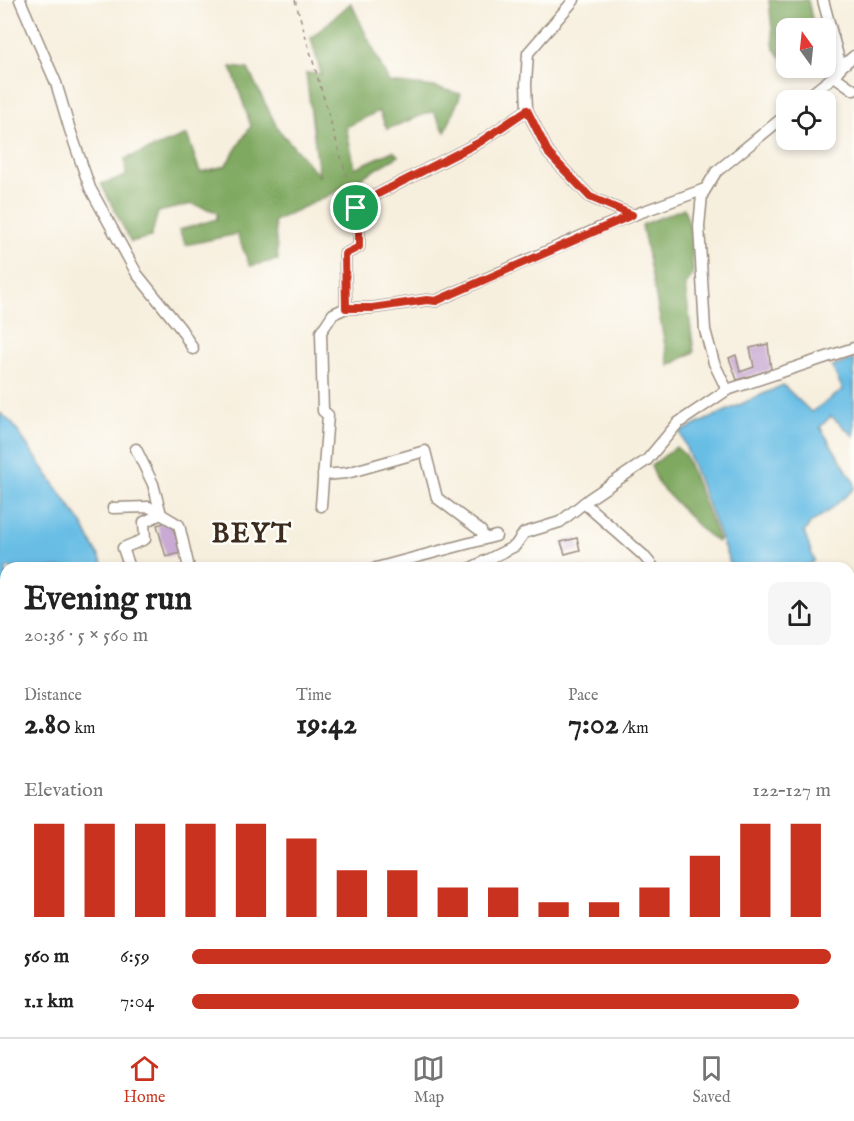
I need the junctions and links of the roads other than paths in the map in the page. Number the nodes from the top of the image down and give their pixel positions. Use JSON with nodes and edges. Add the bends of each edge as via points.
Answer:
{"nodes":[{"id":1,"x":20,"y":0,"type":"edge"},
{"id":2,"x":574,"y":0,"type":"edge"},
{"id":3,"x":823,"y":0,"type":"edge"},
{"id":4,"x":854,"y":56,"type":"edge"},
{"id":5,"x":838,"y":71,"type":"junction"},
{"id":6,"x":816,"y":90,"type":"edge"},
{"id":7,"x":854,"y":90,"type":"edge"},
{"id":8,"x":527,"y":110,"type":"junction"},
{"id":9,"x":776,"y":123,"type":"edge"},
{"id":10,"x":705,"y":189,"type":"junction"},
{"id":11,"x":632,"y":215,"type":"junction"},
{"id":12,"x":346,"y":308,"type":"junction"},
{"id":13,"x":854,"y":348,"type":"edge"},
{"id":14,"x":193,"y":349,"type":"dead end"},
{"id":15,"x":727,"y":390,"type":"junction"},
{"id":16,"x":136,"y":449,"type":"dead end"},
{"id":17,"x":323,"y":475,"type":"junction"},
{"id":18,"x":584,"y":503,"type":"junction"},
{"id":19,"x":321,"y":506,"type":"dead end"},
{"id":20,"x":113,"y":508,"type":"dead end"},
{"id":21,"x":161,"y":514,"type":"junction"},
{"id":22,"x":496,"y":536,"type":"dead end"},
{"id":23,"x":484,"y":539,"type":"junction"},
{"id":24,"x":128,"y":562,"type":"edge"},
{"id":25,"x":188,"y":562,"type":"edge"},
{"id":26,"x":398,"y":562,"type":"edge"},
{"id":27,"x":483,"y":562,"type":"edge"},
{"id":28,"x":649,"y":562,"type":"edge"}],
"edges":[{"from":1,"to":14,"type":"street","via":[[56,82],[90,188],[137,274]]},
{"from":2,"to":8,"type":"street","via":[[528,52]]},
{"from":3,"to":5,"type":"street"},
{"from":4,"to":5,"type":"street"},
{"from":5,"to":6,"type":"street"},
{"from":5,"to":7,"type":"street"},
{"from":8,"to":11,"type":"street","via":[[549,154],[590,197]]},
{"from":8,"to":12,"type":"street","via":[[480,142],[356,208],[359,247],[345,254]]},
{"from":9,"to":10,"type":"street","via":[[716,172]]},
{"from":10,"to":11,"type":"street"},
{"from":10,"to":15,"type":"street","via":[[699,226],[705,330]]},
{"from":11,"to":12,"type":"street","via":[[436,301]]},
{"from":12,"to":17,"type":"street","via":[[333,314],[321,332],[323,411],[328,415]]},
{"from":13,"to":15,"type":"street"},
{"from":15,"to":18,"type":"street","via":[[678,423],[647,460]]},
{"from":16,"to":21,"type":"street","via":[[153,484]]},
{"from":17,"to":19,"type":"street"},
{"from":17,"to":23,"type":"street","via":[[347,473],[425,451],[436,498],[480,531]]},
{"from":18,"to":27,"type":"street","via":[[560,522],[524,533],[515,546]]},
{"from":18,"to":28,"type":"street"},
{"from":20,"to":21,"type":"street","via":[[149,507]]},
{"from":21,"to":24,"type":"street","via":[[144,522],[145,539],[123,548]]},
{"from":21,"to":25,"type":"street","via":[[179,525]]},
{"from":22,"to":23,"type":"street"},
{"from":23,"to":26,"type":"street"}]}
